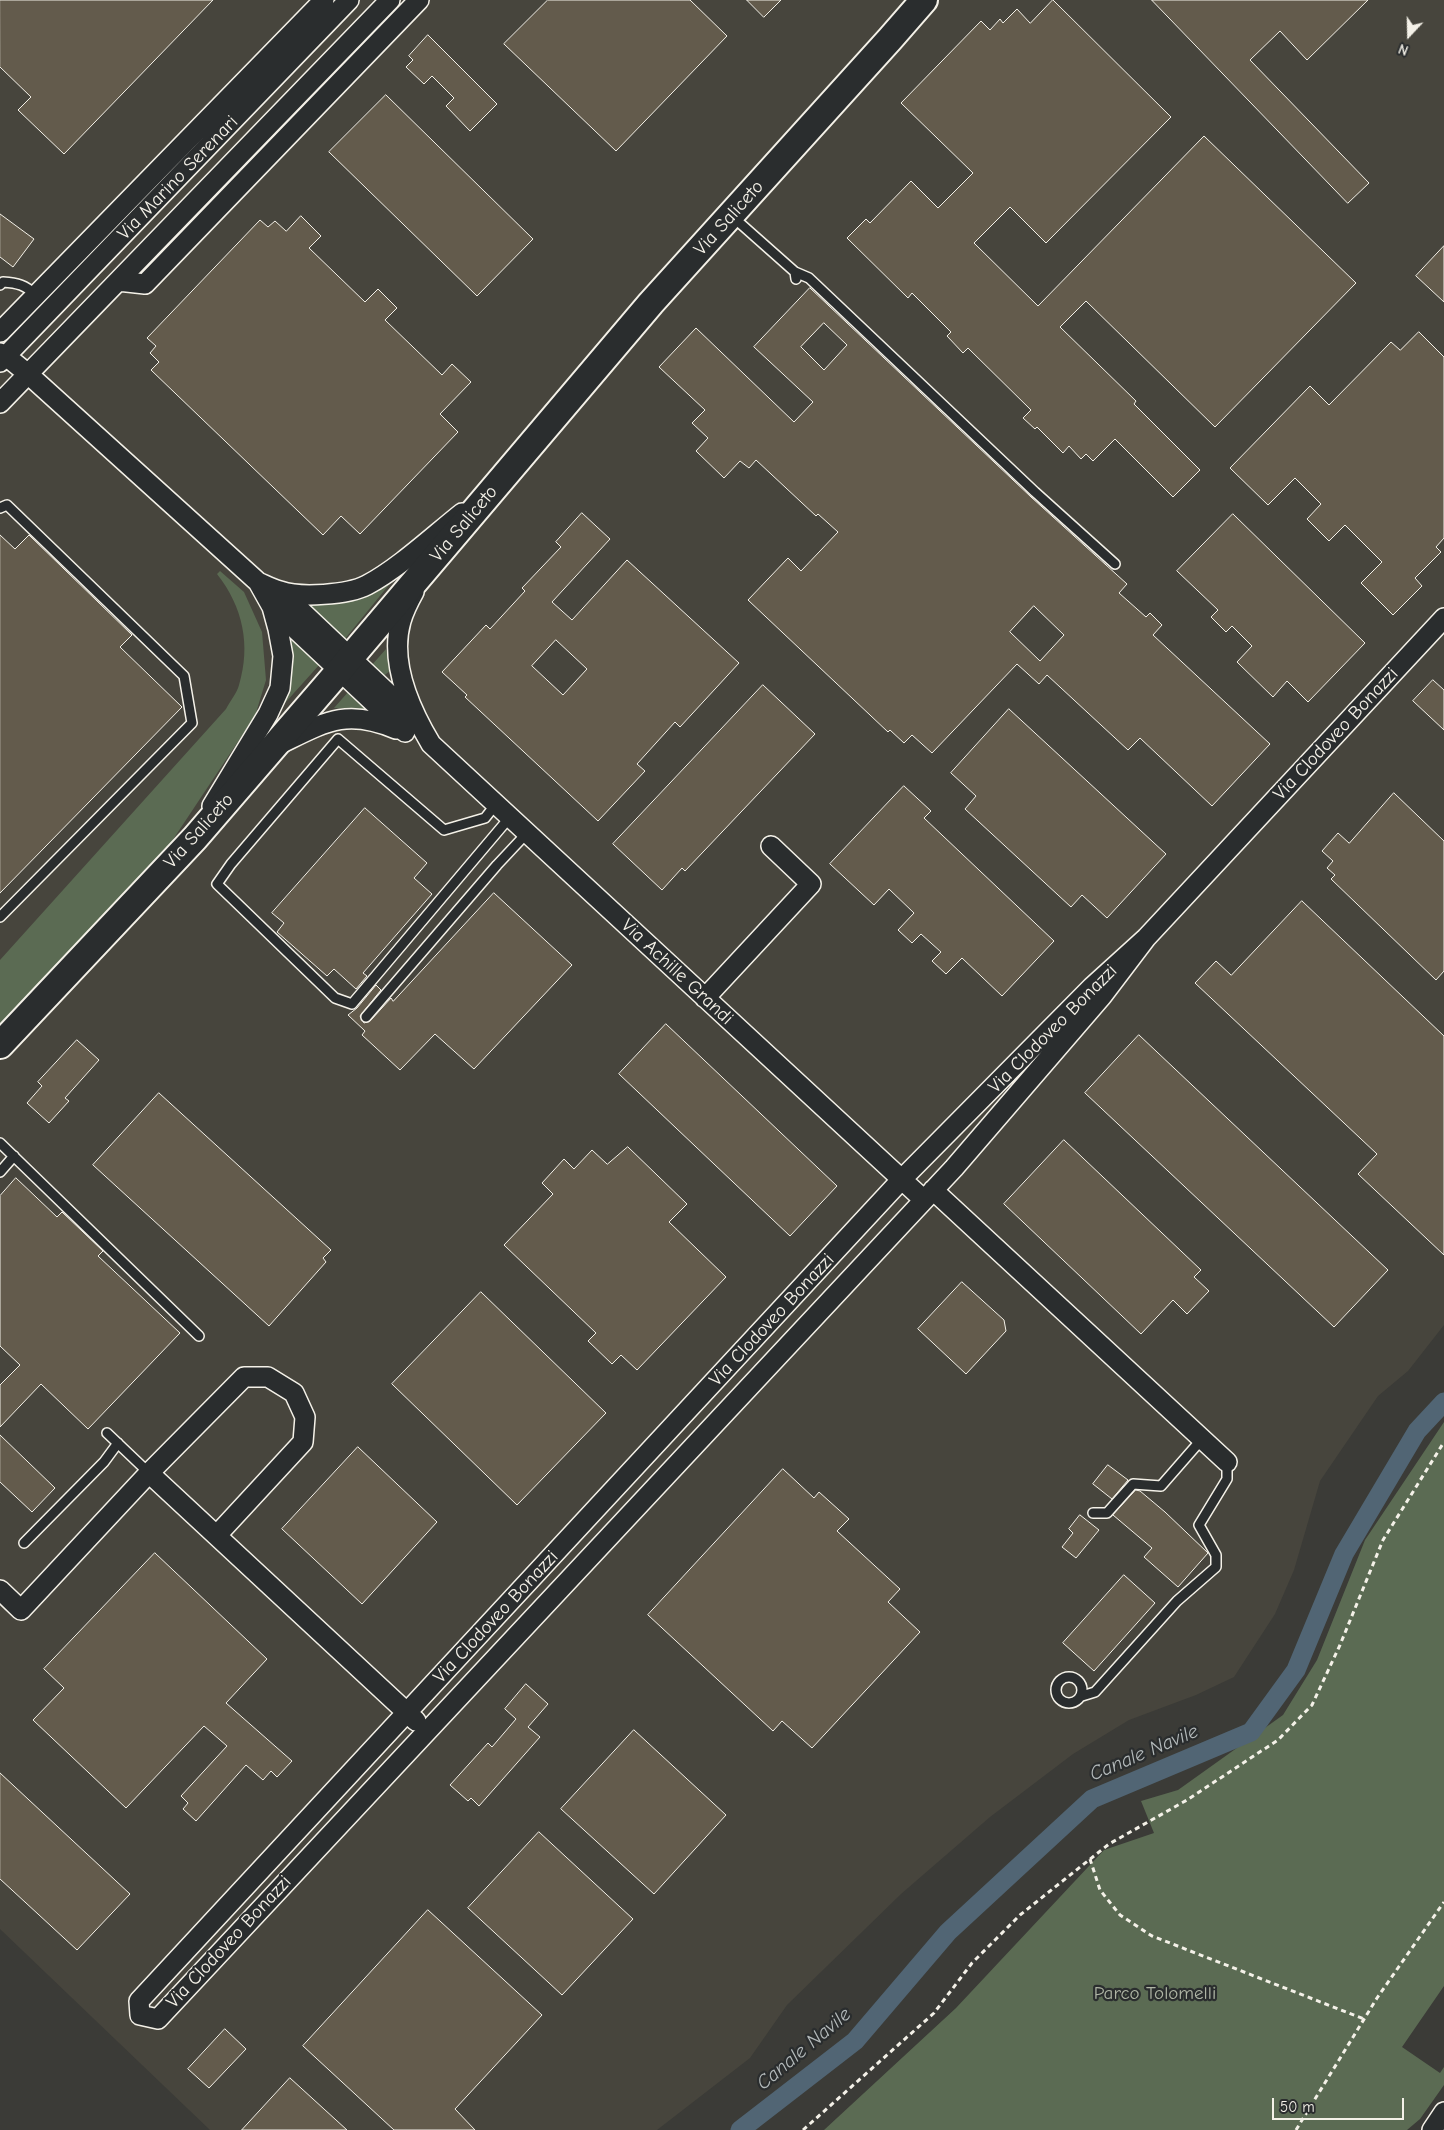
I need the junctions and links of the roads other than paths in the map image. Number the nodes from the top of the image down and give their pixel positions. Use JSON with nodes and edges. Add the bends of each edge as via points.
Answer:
{"nodes":[{"id":1,"x":324,"y":0,"type":"edge"},
{"id":2,"x":350,"y":0,"type":"edge"},
{"id":3,"x":390,"y":0,"type":"edge"},
{"id":4,"x":419,"y":0,"type":"edge"},
{"id":5,"x":924,"y":0,"type":"edge"},
{"id":6,"x":285,"y":40,"type":"junction"},
{"id":7,"x":299,"y":52,"type":"junction"},
{"id":8,"x":303,"y":90,"type":"junction"},
{"id":9,"x":318,"y":104,"type":"junction"},
{"id":10,"x":170,"y":158,"type":"junction"},
{"id":11,"x":184,"y":171,"type":"junction"},
{"id":12,"x":198,"y":198,"type":"junction"},
{"id":13,"x":214,"y":213,"type":"junction"},
{"id":14,"x":731,"y":216,"type":"junction"},
{"id":15,"x":76,"y":254,"type":"junction"},
{"id":16,"x":91,"y":268,"type":"junction"},
{"id":17,"x":118,"y":281,"type":"junction"},
{"id":18,"x":0,"y":286,"type":"edge"},
{"id":19,"x":36,"y":295,"type":"junction"},
{"id":20,"x":0,"y":332,"type":"edge"},
{"id":21,"x":2,"y":357,"type":"edge"},
{"id":22,"x":28,"y":374,"type":"junction"},
{"id":23,"x":0,"y":403,"type":"edge"},
{"id":24,"x":496,"y":486,"type":"junction"},
{"id":25,"x":0,"y":508,"type":"edge"},
{"id":26,"x":1115,"y":564,"type":"dead end"},
{"id":27,"x":422,"y":573,"type":"junction"},
{"id":28,"x":276,"y":600,"type":"junction"},
{"id":29,"x":1444,"y":618,"type":"edge"},
{"id":30,"x":344,"y":665,"type":"junction"},
{"id":31,"x":411,"y":726,"type":"junction"},
{"id":32,"x":273,"y":748,"type":"junction"},
{"id":33,"x":496,"y":804,"type":"junction"},
{"id":34,"x":510,"y":817,"type":"junction"},
{"id":35,"x":527,"y":833,"type":"junction"},
{"id":36,"x":195,"y":838,"type":"junction"},
{"id":37,"x":771,"y":846,"type":"dead end"},
{"id":38,"x":0,"y":917,"type":"edge"},
{"id":39,"x":1146,"y":938,"type":"junction"},
{"id":40,"x":705,"y":998,"type":"junction"},
{"id":41,"x":366,"y":1017,"type":"dead end"},
{"id":42,"x":0,"y":1045,"type":"edge"},
{"id":43,"x":0,"y":1143,"type":"edge"},
{"id":44,"x":14,"y":1156,"type":"junction"},
{"id":45,"x":0,"y":1172,"type":"edge"},
{"id":46,"x":902,"y":1179,"type":"junction"},
{"id":47,"x":928,"y":1195,"type":"junction"},
{"id":48,"x":199,"y":1336,"type":"dead end"},
{"id":49,"x":107,"y":1433,"type":"dead end"},
{"id":50,"x":1202,"y":1439,"type":"junction"},
{"id":51,"x":118,"y":1443,"type":"junction"},
{"id":52,"x":1227,"y":1462,"type":"joint"},
{"id":53,"x":149,"y":1473,"type":"junction"},
{"id":54,"x":1093,"y":1513,"type":"dead end"},
{"id":55,"x":216,"y":1535,"type":"junction"},
{"id":56,"x":24,"y":1543,"type":"dead end"},
{"id":57,"x":0,"y":1590,"type":"edge"},
{"id":58,"x":1082,"y":1696,"type":"dead end"},
{"id":59,"x":408,"y":1713,"type":"junction"},
{"id":60,"x":428,"y":1730,"type":"junction"},
{"id":61,"x":1444,"y":2112,"type":"edge"},
{"id":62,"x":1432,"y":2130,"type":"edge"}],
"edges":[{"from":1,"to":6,"type":"street","name":"Via Marino Serenari"},
{"from":2,"to":7,"type":"street","name":"Via Marino Serenari"},
{"from":3,"to":8,"type":"street","name":"Via Marino Serenari"},
{"from":4,"to":9,"type":"street"},
{"from":5,"to":14,"type":"main road","name":"Via Saliceto"},
{"from":6,"to":7,"type":"street"},
{"from":6,"to":10,"type":"street","name":"Via Marino Serenari"},
{"from":7,"to":11,"type":"street","name":"Via Marino Serenari"},
{"from":8,"to":9,"type":"street"},
{"from":8,"to":12,"type":"street","name":"Via Marino Serenari"},
{"from":9,"to":13,"type":"street"},
{"from":10,"to":11,"type":"street"},
{"from":10,"to":15,"type":"street","name":"Via Marino Serenari"},
{"from":11,"to":16,"type":"street","name":"Via Marino Serenari"},
{"from":12,"to":13,"type":"street"},
{"from":12,"to":17,"type":"street","name":"Via Marino Serenari"},
{"from":13,"to":17,"type":"street","via":[[145,284]]},
{"from":14,"to":24,"type":"main road","name":"Via Saliceto","via":[[651,303]]},
{"from":14,"to":26,"type":"lane","via":[[795,276],[809,278]]},
{"from":15,"to":16,"type":"street"},
{"from":15,"to":19,"type":"street","name":"Via Marino Serenari"},
{"from":16,"to":21,"type":"street","name":"Via Marino Serenari"},
{"from":17,"to":22,"type":"street","name":"Via Marino Serenari"},
{"from":18,"to":19,"type":"lane","via":[[3,282],[16,283]]},
{"from":19,"to":20,"type":"street","name":"Via Marino Serenari"},
{"from":21,"to":22,"type":"street","name":"Via Marino Serenari"},
{"from":22,"to":23,"type":"street","name":"Via Marino Serenari"},
{"from":22,"to":28,"type":"street","name":"Via Marino Serenari"},
{"from":24,"to":27,"type":"main road","name":"Via Saliceto"},
{"from":24,"to":28,"type":"street","via":[[365,586],[344,592]]},
{"from":25,"to":38,"type":"lane","via":[[7,505],[184,676],[192,723]]},
{"from":27,"to":30,"type":"main road","name":"Via Saliceto"},
{"from":27,"to":31,"type":"street","name":"Via Achille Grandi","via":[[401,620],[397,645]]},
{"from":28,"to":30,"type":"street","name":"Via Marino Serenari"},
{"from":28,"to":36,"type":"street","name":"Via Marino Serenari","via":[[282,656],[280,688]]},
{"from":29,"to":39,"type":"street","name":"Via Clodoveo Bonazzi"},
{"from":30,"to":31,"type":"street","name":"Via Achille Grandi"},
{"from":30,"to":32,"type":"main road","name":"Via Saliceto"},
{"from":31,"to":32,"type":"street","via":[[353,718],[325,722]]},
{"from":31,"to":33,"type":"street","name":"Via Achille Grandi"},
{"from":32,"to":36,"type":"main road","name":"Via Saliceto"},
{"from":33,"to":34,"type":"street","name":"Via Achille Grandi"},
{"from":33,"to":34,"type":"lane","via":[[484,818],[444,830],[338,739],[217,884],[335,998],[352,1004]]},
{"from":34,"to":35,"type":"street","name":"Via Achille Grandi"},
{"from":35,"to":40,"type":"street","name":"Via Achille Grandi"},
{"from":35,"to":41,"type":"lane"},
{"from":36,"to":42,"type":"main road","name":"Via Saliceto"},
{"from":37,"to":40,"type":"street","via":[[811,884]]},
{"from":39,"to":46,"type":"street","name":"Via Clodoveo Bonazzi","via":[[1092,987]]},
{"from":39,"to":47,"type":"street","name":"Via Clodoveo Bonazzi","via":[[1102,996]]},
{"from":40,"to":46,"type":"street","name":"Via Achille Grandi"},
{"from":43,"to":44,"type":"lane"},
{"from":44,"to":45,"type":"lane"},
{"from":44,"to":48,"type":"lane"},
{"from":46,"to":47,"type":"street","name":"Via Achille Grandi"},
{"from":46,"to":59,"type":"street","name":"Via Clodoveo Bonazzi"},
{"from":47,"to":50,"type":"street"},
{"from":47,"to":60,"type":"street","name":"Via Clodoveo Bonazzi"},
{"from":49,"to":51,"type":"lane"},
{"from":50,"to":52,"type":"street"},
{"from":50,"to":54,"type":"lane","via":[[1161,1486],[1133,1484],[1107,1513]]},
{"from":51,"to":53,"type":"lane"},
{"from":51,"to":56,"type":"lane","via":[[104,1462]]},
{"from":52,"to":58,"type":"lane","via":[[1227,1479],[1199,1525],[1216,1555],[1216,1567],[1177,1601],[1095,1692]]},
{"from":53,"to":55,"type":"street"},
{"from":53,"to":55,"type":"street","via":[[244,1377],[268,1377],[294,1393],[305,1417],[303,1442]]},
{"from":53,"to":57,"type":"street","via":[[21,1610]]},
{"from":55,"to":59,"type":"street"},
{"from":59,"to":60,"type":"street"},
{"from":59,"to":60,"type":"street","name":"Via Clodoveo Bonazzi","via":[[139,2001],[140,2015],[158,2018]]},
{"from":61,"to":62,"type":"street"}]}
